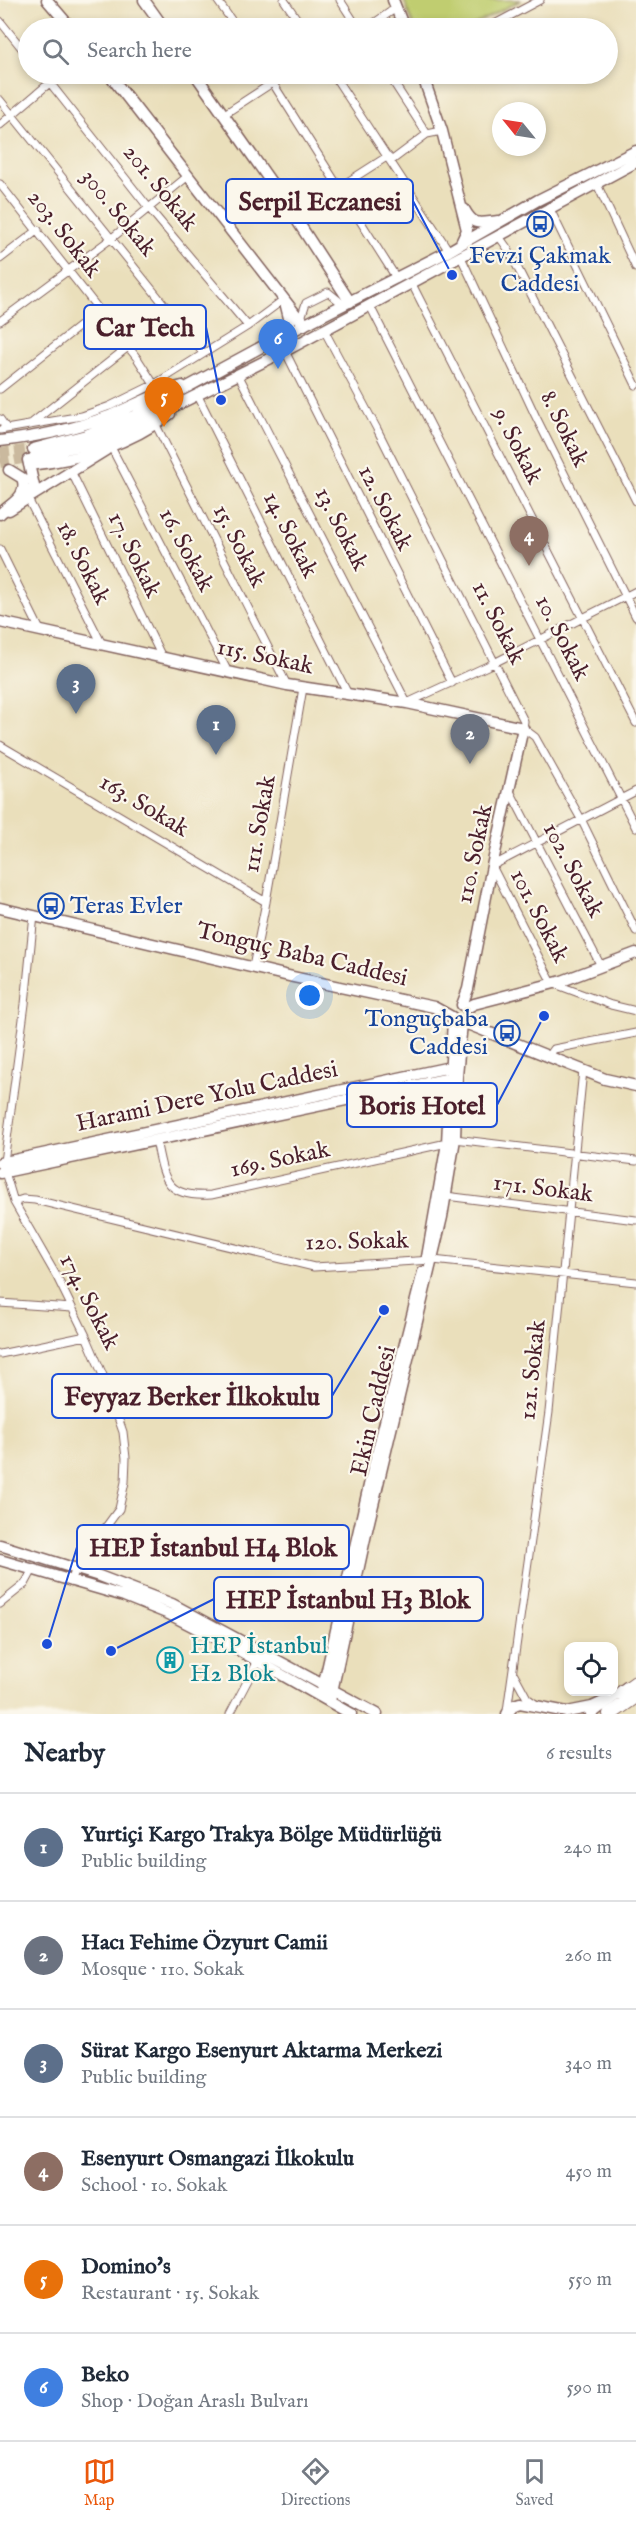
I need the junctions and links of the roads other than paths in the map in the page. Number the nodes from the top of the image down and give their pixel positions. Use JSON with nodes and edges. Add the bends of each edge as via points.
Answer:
{"nodes":[{"id":1,"x":47,"y":0,"type":"edge"},
{"id":2,"x":144,"y":0,"type":"edge"},
{"id":3,"x":217,"y":0,"type":"edge"},
{"id":4,"x":284,"y":0,"type":"edge"},
{"id":5,"x":340,"y":0,"type":"edge"},
{"id":6,"x":540,"y":0,"type":"edge"},
{"id":7,"x":395,"y":4,"type":"edge"},
{"id":8,"x":62,"y":18,"type":"edge"},
{"id":9,"x":157,"y":18,"type":"edge"},
{"id":10,"x":230,"y":18,"type":"edge"},
{"id":11,"x":296,"y":18,"type":"edge"},
{"id":12,"x":350,"y":18,"type":"edge"},
{"id":13,"x":379,"y":18,"type":"edge"},
{"id":14,"x":506,"y":18,"type":"edge"},
{"id":15,"x":0,"y":21,"type":"edge"},
{"id":16,"x":18,"y":44,"type":"edge"},
{"id":17,"x":48,"y":84,"type":"edge"},
{"id":18,"x":52,"y":84,"type":"edge"},
{"id":19,"x":117,"y":84,"type":"edge"},
{"id":20,"x":202,"y":84,"type":"edge"},
{"id":21,"x":270,"y":84,"type":"edge"},
{"id":22,"x":273,"y":84,"type":"edge"},
{"id":23,"x":340,"y":84,"type":"edge"},
{"id":24,"x":394,"y":84,"type":"edge"},
{"id":25,"x":426,"y":84,"type":"edge"},
{"id":26,"x":0,"y":100,"type":"edge"},
{"id":27,"x":13,"y":114,"type":"junction"},
{"id":28,"x":223,"y":115,"type":"junction"},
{"id":29,"x":0,"y":125,"type":"edge"},
{"id":30,"x":442,"y":131,"type":"junction"},
{"id":31,"x":427,"y":134,"type":"junction"},
{"id":32,"x":636,"y":151,"type":"edge"},
{"id":33,"x":389,"y":158,"type":"junction"},
{"id":34,"x":636,"y":162,"type":"edge"},
{"id":35,"x":188,"y":176,"type":"junction"},
{"id":36,"x":596,"y":182,"type":"junction"},
{"id":37,"x":338,"y":188,"type":"junction"},
{"id":38,"x":2,"y":189,"type":"edge"},
{"id":39,"x":459,"y":201,"type":"junction"},
{"id":40,"x":148,"y":207,"type":"junction"},
{"id":41,"x":549,"y":207,"type":"junction"},
{"id":42,"x":501,"y":221,"type":"junction"},
{"id":43,"x":38,"y":230,"type":"junction"},
{"id":44,"x":498,"y":235,"type":"junction"},
{"id":45,"x":112,"y":238,"type":"junction"},
{"id":46,"x":460,"y":245,"type":"junction"},
{"id":47,"x":449,"y":251,"type":"junction"},
{"id":48,"x":461,"y":257,"type":"junction"},
{"id":49,"x":0,"y":259,"type":"edge"},
{"id":50,"x":636,"y":268,"type":"edge"},
{"id":51,"x":68,"y":270,"type":"junction"},
{"id":52,"x":397,"y":279,"type":"junction"},
{"id":53,"x":412,"y":284,"type":"junction"},
{"id":54,"x":284,"y":302,"type":"junction"},
{"id":55,"x":347,"y":304,"type":"junction"},
{"id":56,"x":370,"y":306,"type":"junction"},
{"id":57,"x":100,"y":310,"type":"junction"},
{"id":58,"x":0,"y":321,"type":"edge"},
{"id":59,"x":304,"y":325,"type":"junction"},
{"id":60,"x":248,"y":326,"type":"junction"},
{"id":61,"x":324,"y":330,"type":"junction"},
{"id":62,"x":281,"y":336,"type":"junction"},
{"id":63,"x":128,"y":347,"type":"junction"},
{"id":64,"x":285,"y":351,"type":"junction"},
{"id":65,"x":203,"y":353,"type":"junction"},
{"id":66,"x":238,"y":374,"type":"junction"},
{"id":67,"x":155,"y":384,"type":"junction"},
{"id":68,"x":191,"y":384,"type":"junction"},
{"id":69,"x":636,"y":385,"type":"edge"},
{"id":70,"x":0,"y":389,"type":"edge"},
{"id":71,"x":169,"y":389,"type":"junction"},
{"id":72,"x":197,"y":394,"type":"junction"},
{"id":73,"x":154,"y":396,"type":"junction"},
{"id":74,"x":0,"y":419,"type":"edge"},
{"id":75,"x":31,"y":424,"type":"junction"},
{"id":76,"x":156,"y":425,"type":"junction"},
{"id":77,"x":4,"y":430,"type":"edge"},
{"id":78,"x":20,"y":439,"type":"junction"},
{"id":79,"x":0,"y":441,"type":"edge"},
{"id":80,"x":111,"y":447,"type":"junction"},
{"id":81,"x":31,"y":459,"type":"junction"},
{"id":82,"x":5,"y":470,"type":"edge"},
{"id":83,"x":71,"y":471,"type":"junction"},
{"id":84,"x":28,"y":499,"type":"junction"},
{"id":85,"x":636,"y":501,"type":"edge"},
{"id":86,"x":0,"y":514,"type":"edge"},
{"id":87,"x":0,"y":549,"type":"edge"},
{"id":88,"x":636,"y":591,"type":"edge"},
{"id":89,"x":626,"y":597,"type":"junction"},
{"id":90,"x":636,"y":617,"type":"edge"},
{"id":91,"x":583,"y":618,"type":"junction"},
{"id":92,"x":0,"y":622,"type":"edge"},
{"id":93,"x":41,"y":632,"type":"junction"},
{"id":94,"x":541,"y":639,"type":"junction"},
{"id":95,"x":102,"y":644,"type":"junction"},
{"id":96,"x":162,"y":657,"type":"junction"},
{"id":97,"x":496,"y":662,"type":"junction"},
{"id":98,"x":228,"y":672,"type":"junction"},
{"id":99,"x":452,"y":683,"type":"junction"},
{"id":100,"x":287,"y":684,"type":"junction"},
{"id":101,"x":303,"y":687,"type":"junction"},
{"id":102,"x":348,"y":694,"type":"junction"},
{"id":103,"x":407,"y":703,"type":"junction"},
{"id":104,"x":636,"y":723,"type":"edge"},
{"id":105,"x":523,"y":728,"type":"junction"},
{"id":106,"x":0,"y":745,"type":"edge"},
{"id":107,"x":510,"y":791,"type":"junction"},
{"id":108,"x":636,"y":791,"type":"edge"},
{"id":109,"x":621,"y":799,"type":"junction"},
{"id":110,"x":581,"y":819,"type":"junction"},
{"id":111,"x":636,"y":828,"type":"edge"},
{"id":112,"x":537,"y":843,"type":"junction"},
{"id":113,"x":492,"y":866,"type":"junction"},
{"id":114,"x":266,"y":902,"type":"junction"},
{"id":115,"x":0,"y":908,"type":"edge"},
{"id":116,"x":34,"y":915,"type":"junction"},
{"id":117,"x":636,"y":931,"type":"edge"},
{"id":118,"x":636,"y":953,"type":"edge"},
{"id":119,"x":601,"y":966,"type":"junction"},
{"id":120,"x":253,"y":967,"type":"junction"},
{"id":121,"x":552,"y":983,"type":"junction"},
{"id":122,"x":636,"y":1011,"type":"edge"},
{"id":123,"x":462,"y":1014,"type":"junction"},
{"id":124,"x":636,"y":1033,"type":"edge"},
{"id":125,"x":549,"y":1056,"type":"junction"},
{"id":126,"x":583,"y":1070,"type":"junction"},
{"id":127,"x":453,"y":1072,"type":"junction"},
{"id":128,"x":636,"y":1086,"type":"edge"},
{"id":129,"x":156,"y":1140,"type":"junction"},
{"id":130,"x":451,"y":1141,"type":"junction"},
{"id":131,"x":88,"y":1150,"type":"junction"},
{"id":132,"x":575,"y":1155,"type":"junction"},
{"id":133,"x":636,"y":1161,"type":"edge"},
{"id":134,"x":2,"y":1168,"type":"edge"},
{"id":135,"x":446,"y":1196,"type":"junction"},
{"id":136,"x":14,"y":1202,"type":"junction"},
{"id":137,"x":570,"y":1212,"type":"junction"},
{"id":138,"x":636,"y":1220,"type":"edge"},
{"id":139,"x":430,"y":1260,"type":"junction"},
{"id":140,"x":564,"y":1273,"type":"junction"},
{"id":141,"x":636,"y":1282,"type":"edge"},
{"id":142,"x":0,"y":1303,"type":"edge"},
{"id":143,"x":72,"y":1308,"type":"junction"},
{"id":144,"x":86,"y":1336,"type":"junction"},
{"id":145,"x":0,"y":1354,"type":"edge"},
{"id":146,"x":0,"y":1545,"type":"edge"},
{"id":147,"x":0,"y":1560,"type":"edge"},
{"id":148,"x":76,"y":1568,"type":"junction"},
{"id":149,"x":32,"y":1571,"type":"junction"},
{"id":150,"x":71,"y":1582,"type":"junction"},
{"id":151,"x":0,"y":1604,"type":"edge"},
{"id":152,"x":258,"y":1660,"type":"junction"},
{"id":153,"x":514,"y":1674,"type":"junction"},
{"id":154,"x":636,"y":1678,"type":"edge"},
{"id":155,"x":636,"y":1683,"type":"edge"},
{"id":156,"x":327,"y":1694,"type":"junction"},
{"id":157,"x":629,"y":1694,"type":"edge"},
{"id":158,"x":538,"y":1706,"type":"junction"},
{"id":159,"x":230,"y":1714,"type":"edge"},
{"id":160,"x":351,"y":1714,"type":"edge"},
{"id":161,"x":377,"y":1714,"type":"edge"},
{"id":162,"x":507,"y":1714,"type":"edge"},
{"id":163,"x":591,"y":1714,"type":"edge"},
{"id":164,"x":610,"y":1714,"type":"edge"}],
"edges":[{"from":1,"to":8,"type":"street"},
{"from":2,"to":9,"type":"street"},
{"from":3,"to":10,"type":"street"},
{"from":4,"to":11,"type":"street"},
{"from":5,"to":12,"type":"street"},
{"from":6,"to":14,"type":"street"},
{"from":7,"to":13,"type":"street"},
{"from":15,"to":16,"type":"street"},
{"from":17,"to":27,"type":"street"},
{"from":18,"to":40,"type":"street","name":"201. Sokak"},
{"from":19,"to":35,"type":"street"},
{"from":20,"to":28,"type":"street"},
{"from":21,"to":28,"type":"street"},
{"from":22,"to":37,"type":"street"},
{"from":23,"to":33,"type":"street"},
{"from":24,"to":31,"type":"street"},
{"from":25,"to":30,"type":"street"},
{"from":26,"to":27,"type":"street","name":"300. Sokak"},
{"from":27,"to":29,"type":"street"},
{"from":27,"to":45,"type":"street","name":"300. Sokak"},
{"from":28,"to":55,"type":"street","via":[[287,205]]},
{"from":30,"to":31,"type":"street"},
{"from":30,"to":39,"type":"street"},
{"from":31,"to":33,"type":"street"},
{"from":32,"to":42,"type":"street"},
{"from":33,"to":37,"type":"street"},
{"from":33,"to":47,"type":"street"},
{"from":34,"to":36,"type":"street"},
{"from":35,"to":40,"type":"street"},
{"from":35,"to":54,"type":"street"},
{"from":36,"to":41,"type":"street"},
{"from":36,"to":50,"type":"street"},
{"from":37,"to":52,"type":"street"},
{"from":38,"to":43,"type":"street","name":"203. Sokak"},
{"from":39,"to":42,"type":"street","via":[[472,222]]},
{"from":39,"to":46,"type":"street","via":[[467,230]]},
{"from":40,"to":45,"type":"street"},
{"from":40,"to":60,"type":"street","name":"201. Sokak"},
{"from":41,"to":44,"type":"street"},
{"from":41,"to":69,"type":"street"},
{"from":42,"to":46,"type":"street"},
{"from":43,"to":49,"type":"street"},
{"from":43,"to":51,"type":"street","name":"203. Sokak"},
{"from":44,"to":48,"type":"street"},
{"from":44,"to":85,"type":"street"},
{"from":45,"to":51,"type":"street"},
{"from":45,"to":65,"type":"street","name":"300. Sokak"},
{"from":46,"to":47,"type":"street"},
{"from":47,"to":52,"type":"street"},
{"from":48,"to":53,"type":"street"},
{"from":48,"to":89,"type":"street","name":"8. Sokak"},
{"from":51,"to":57,"type":"street","name":"203. Sokak"},
{"from":51,"to":58,"type":"street"},
{"from":52,"to":55,"type":"street"},
{"from":53,"to":56,"type":"street"},
{"from":53,"to":91,"type":"street","name":"9. Sokak"},
{"from":54,"to":59,"type":"street"},
{"from":54,"to":60,"type":"street"},
{"from":54,"to":62,"type":"street","via":[[290,322]]},
{"from":55,"to":59,"type":"street"},
{"from":55,"to":59,"type":"street","via":[[328,292],[306,303]]},
{"from":56,"to":61,"type":"street"},
{"from":56,"to":94,"type":"street","name":"10. Sokak"},
{"from":57,"to":63,"type":"street","name":"203. Sokak"},
{"from":57,"to":70,"type":"street"},
{"from":59,"to":62,"type":"street"},
{"from":60,"to":65,"type":"street"},
{"from":61,"to":64,"type":"street"},
{"from":61,"to":97,"type":"street","name":"11. Sokak"},
{"from":62,"to":68,"type":"street"},
{"from":63,"to":67,"type":"street","name":"203. Sokak"},
{"from":63,"to":75,"type":"street"},
{"from":64,"to":66,"type":"street"},
{"from":64,"to":99,"type":"street","name":"12. Sokak"},
{"from":65,"to":67,"type":"street"},
{"from":66,"to":72,"type":"street"},
{"from":66,"to":103,"type":"street","name":"13. Sokak"},
{"from":67,"to":71,"type":"street"},
{"from":67,"to":73,"type":"street"},
{"from":67,"to":75,"type":"street","via":[[82,416]]},
{"from":68,"to":71,"type":"street"},
{"from":68,"to":81,"type":"street","via":[[134,416]]},
{"from":71,"to":73,"type":"street"},
{"from":72,"to":76,"type":"street"},
{"from":72,"to":81,"type":"street","via":[[113,436]]},
{"from":72,"to":102,"type":"street","name":"14. Sokak"},
{"from":73,"to":78,"type":"street","via":[[77,426]]},
{"from":74,"to":77,"type":"street"},
{"from":75,"to":77,"type":"street"},
{"from":76,"to":80,"type":"street"},
{"from":76,"to":100,"type":"street","name":"15. Sokak"},
{"from":78,"to":79,"type":"street"},
{"from":78,"to":81,"type":"street"},
{"from":80,"to":81,"type":"street","via":[[60,460]]},
{"from":80,"to":83,"type":"street"},
{"from":80,"to":98,"type":"street","name":"16. Sokak"},
{"from":81,"to":82,"type":"street"},
{"from":81,"to":84,"type":"street","via":[[34,486]]},
{"from":82,"to":86,"type":"street","via":[[22,478],[24,489]]},
{"from":83,"to":84,"type":"street"},
{"from":83,"to":96,"type":"street","name":"17. Sokak"},
{"from":84,"to":86,"type":"street"},
{"from":84,"to":95,"type":"street","name":"18. Sokak"},
{"from":87,"to":93,"type":"street"},
{"from":88,"to":89,"type":"street"},
{"from":89,"to":90,"type":"street","name":"8. Sokak"},
{"from":89,"to":91,"type":"street"},
{"from":91,"to":94,"type":"street"},
{"from":91,"to":104,"type":"street","name":"9. Sokak"},
{"from":92,"to":93,"type":"street","name":"115. Sokak"},
{"from":93,"to":95,"type":"street","name":"115. Sokak"},
{"from":94,"to":97,"type":"street"},
{"from":94,"to":109,"type":"street","name":"10. Sokak"},
{"from":95,"to":96,"type":"street","name":"115. Sokak"},
{"from":96,"to":98,"type":"street","name":"115. Sokak"},
{"from":97,"to":99,"type":"street"},
{"from":97,"to":105,"type":"street","name":"11. Sokak","via":[[524,721]]},
{"from":98,"to":100,"type":"street","name":"115. Sokak"},
{"from":99,"to":103,"type":"street"},
{"from":100,"to":101,"type":"street","name":"115. Sokak"},
{"from":101,"to":102,"type":"street","name":"115. Sokak"},
{"from":101,"to":114,"type":"street","name":"111. Sokak"},
{"from":102,"to":103,"type":"street","name":"115. Sokak"},
{"from":103,"to":105,"type":"street","name":"115. Sokak"},
{"from":105,"to":107,"type":"street","name":"110. Sokak"},
{"from":105,"to":110,"type":"street","name":"11. Sokak","via":[[536,737]]},
{"from":106,"to":114,"type":"street","name":"163. Sokak"},
{"from":107,"to":112,"type":"street","name":"102. Sokak"},
{"from":107,"to":113,"type":"street","name":"110. Sokak"},
{"from":108,"to":109,"type":"street"},
{"from":109,"to":110,"type":"street"},
{"from":109,"to":111,"type":"street","name":"10. Sokak"},
{"from":110,"to":112,"type":"street"},
{"from":110,"to":117,"type":"street","name":"11. Sokak"},
{"from":112,"to":113,"type":"street"},
{"from":112,"to":119,"type":"street","name":"102. Sokak"},
{"from":113,"to":121,"type":"street","name":"101. Sokak"},
{"from":113,"to":123,"type":"street","name":"110. Sokak","via":[[469,996]]},
{"from":114,"to":120,"type":"street","name":"111. Sokak"},
{"from":115,"to":116,"type":"street","name":"Tonguç Baba Caddesi"},
{"from":116,"to":120,"type":"street","name":"Tonguç Baba Caddesi"},
{"from":116,"to":134,"type":"street"},
{"from":118,"to":119,"type":"street"},
{"from":119,"to":121,"type":"street"},
{"from":120,"to":123,"type":"street","name":"Tonguç Baba Caddesi"},
{"from":121,"to":122,"type":"street"},
{"from":121,"to":123,"type":"street","via":[[483,1003]]},
{"from":123,"to":125,"type":"street","via":[[480,1029]]},
{"from":123,"to":127,"type":"street","name":"Ekin Caddesi"},
{"from":124,"to":125,"type":"street","via":[[554,1050]]},
{"from":125,"to":126,"type":"street"},
{"from":126,"to":128,"type":"street"},
{"from":126,"to":132,"type":"street","name":"121. Sokak"},
{"from":127,"to":129,"type":"street","name":"Harami Dere Yolu Caddesi"},
{"from":127,"to":130,"type":"street","name":"Ekin Caddesi"},
{"from":127,"to":131,"type":"street","name":"Harami Dere Yolu Caddesi"},
{"from":129,"to":130,"type":"street","name":"169. Sokak","via":[[166,1181],[190,1196],[211,1195]]},
{"from":129,"to":131,"type":"street","name":"Harami Dere Yolu Caddesi"},
{"from":130,"to":132,"type":"street","name":"169. Sokak"},
{"from":130,"to":135,"type":"street","name":"Ekin Caddesi"},
{"from":130,"to":139,"type":"street","name":"Ekin Caddesi"},
{"from":131,"to":134,"type":"street","name":"Harami Dere Yolu Caddesi"},
{"from":132,"to":133,"type":"street","name":"169. Sokak"},
{"from":132,"to":137,"type":"street","name":"121. Sokak"},
{"from":134,"to":136,"type":"street","name":"174. Sokak"},
{"from":135,"to":137,"type":"street","name":"171. Sokak"},
{"from":135,"to":139,"type":"street","name":"Ekin Caddesi"},
{"from":136,"to":139,"type":"street","name":"120. Sokak","via":[[35,1200],[314,1267]]},
{"from":136,"to":143,"type":"street","name":"174. Sokak"},
{"from":137,"to":138,"type":"street","name":"171. Sokak"},
{"from":137,"to":140,"type":"street","name":"121. Sokak"},
{"from":139,"to":140,"type":"street","name":"120. Sokak"},
{"from":139,"to":156,"type":"street","name":"Ekin Caddesi"},
{"from":140,"to":141,"type":"street","name":"120. Sokak"},
{"from":140,"to":153,"type":"street","name":"121. Sokak"},
{"from":142,"to":143,"type":"street"},
{"from":143,"to":144,"type":"street","name":"174. Sokak"},
{"from":144,"to":145,"type":"street"},
{"from":144,"to":148,"type":"street","name":"174. Sokak","via":[[123,1432],[126,1482],[119,1509]]},
{"from":146,"to":148,"type":"street"},
{"from":147,"to":149,"type":"street"},
{"from":148,"to":150,"type":"street","name":"174. Sokak"},
{"from":148,"to":156,"type":"street","via":[[172,1604]]},
{"from":149,"to":150,"type":"street"},
{"from":149,"to":151,"type":"street","via":[[25,1584]]},
{"from":150,"to":152,"type":"street","via":[[158,1608]]},
{"from":152,"to":156,"type":"street"},
{"from":152,"to":159,"type":"street"},
{"from":153,"to":158,"type":"street","via":[[527,1698]]},
{"from":153,"to":162,"type":"street","name":"121. Sokak"},
{"from":154,"to":157,"type":"street"},
{"from":155,"to":157,"type":"highway"},
{"from":156,"to":160,"type":"street"},
{"from":156,"to":161,"type":"street"},
{"from":157,"to":158,"type":"street","via":[[576,1711]]},
{"from":157,"to":163,"type":"street"},
{"from":157,"to":164,"type":"highway"},
{"from":158,"to":162,"type":"street","via":[[520,1703]]}]}
